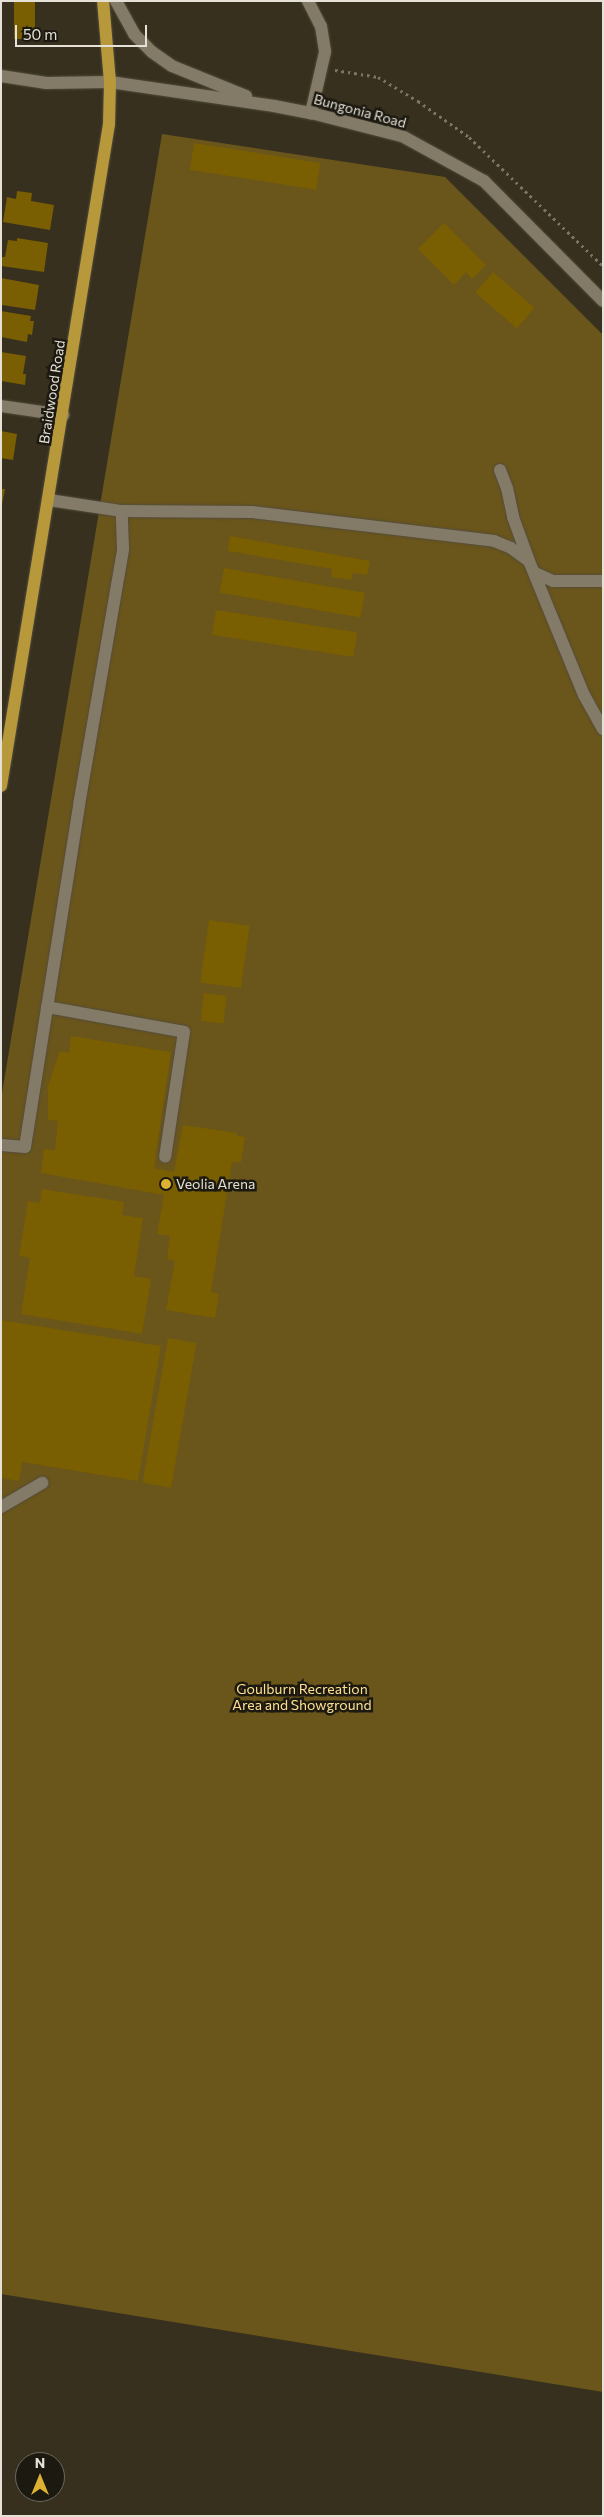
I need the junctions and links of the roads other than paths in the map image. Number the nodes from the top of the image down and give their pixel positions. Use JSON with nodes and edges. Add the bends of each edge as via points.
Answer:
{"nodes":[{"id":1,"x":104,"y":1,"type":"edge"},
{"id":2,"x":116,"y":1,"type":"edge"},
{"id":3,"x":308,"y":1,"type":"edge"},
{"id":4,"x":1,"y":76,"type":"edge"},
{"id":5,"x":110,"y":82,"type":"junction"},
{"id":6,"x":274,"y":106,"type":"junction"},
{"id":7,"x":311,"y":113,"type":"junction"},
{"id":8,"x":603,"y":301,"type":"edge"},
{"id":9,"x":1,"y":406,"type":"edge"},
{"id":10,"x":63,"y":415,"type":"junction"},
{"id":11,"x":500,"y":470,"type":"dead end"},
{"id":12,"x":49,"y":500,"type":"junction"},
{"id":13,"x":122,"y":511,"type":"junction"},
{"id":14,"x":529,"y":560,"type":"junction"},
{"id":15,"x":535,"y":572,"type":"junction"},
{"id":16,"x":603,"y":581,"type":"edge"},
{"id":17,"x":603,"y":729,"type":"edge"},
{"id":18,"x":1,"y":786,"type":"edge"},
{"id":19,"x":47,"y":1007,"type":"junction"},
{"id":20,"x":1,"y":1144,"type":"edge"},
{"id":21,"x":164,"y":1157,"type":"dead end"},
{"id":22,"x":42,"y":1483,"type":"dead end"},
{"id":23,"x":1,"y":1507,"type":"edge"}],
"edges":[{"from":1,"to":5,"type":"main road","name":"Braidwood Road"},
{"from":2,"to":6,"type":"street","via":[[134,34],[172,66],[213,85]]},
{"from":3,"to":7,"type":"street","via":[[321,26],[325,52]]},
{"from":4,"to":5,"type":"street","name":"Bungonia Road","via":[[46,83]]},
{"from":5,"to":6,"type":"street","name":"Bungonia Road"},
{"from":5,"to":10,"type":"main road","name":"Braidwood Road","via":[[109,124]]},
{"from":6,"to":7,"type":"street","name":"Bungonia Road"},
{"from":7,"to":8,"type":"street","name":"Bungonia Road","via":[[402,136],[484,181]]},
{"from":9,"to":10,"type":"street"},
{"from":10,"to":12,"type":"main road","name":"Braidwood Road"},
{"from":11,"to":14,"type":"street"},
{"from":12,"to":13,"type":"street"},
{"from":12,"to":18,"type":"main road","name":"Braidwood Road"},
{"from":13,"to":14,"type":"street","via":[[252,512],[494,541]]},
{"from":13,"to":19,"type":"street","via":[[123,549]]},
{"from":14,"to":15,"type":"street"},
{"from":15,"to":16,"type":"street","via":[[553,581]]},
{"from":15,"to":17,"type":"street","via":[[584,695]]},
{"from":19,"to":20,"type":"street","via":[[25,1147]]},
{"from":19,"to":21,"type":"street","via":[[184,1032]]},
{"from":22,"to":23,"type":"street"}]}
